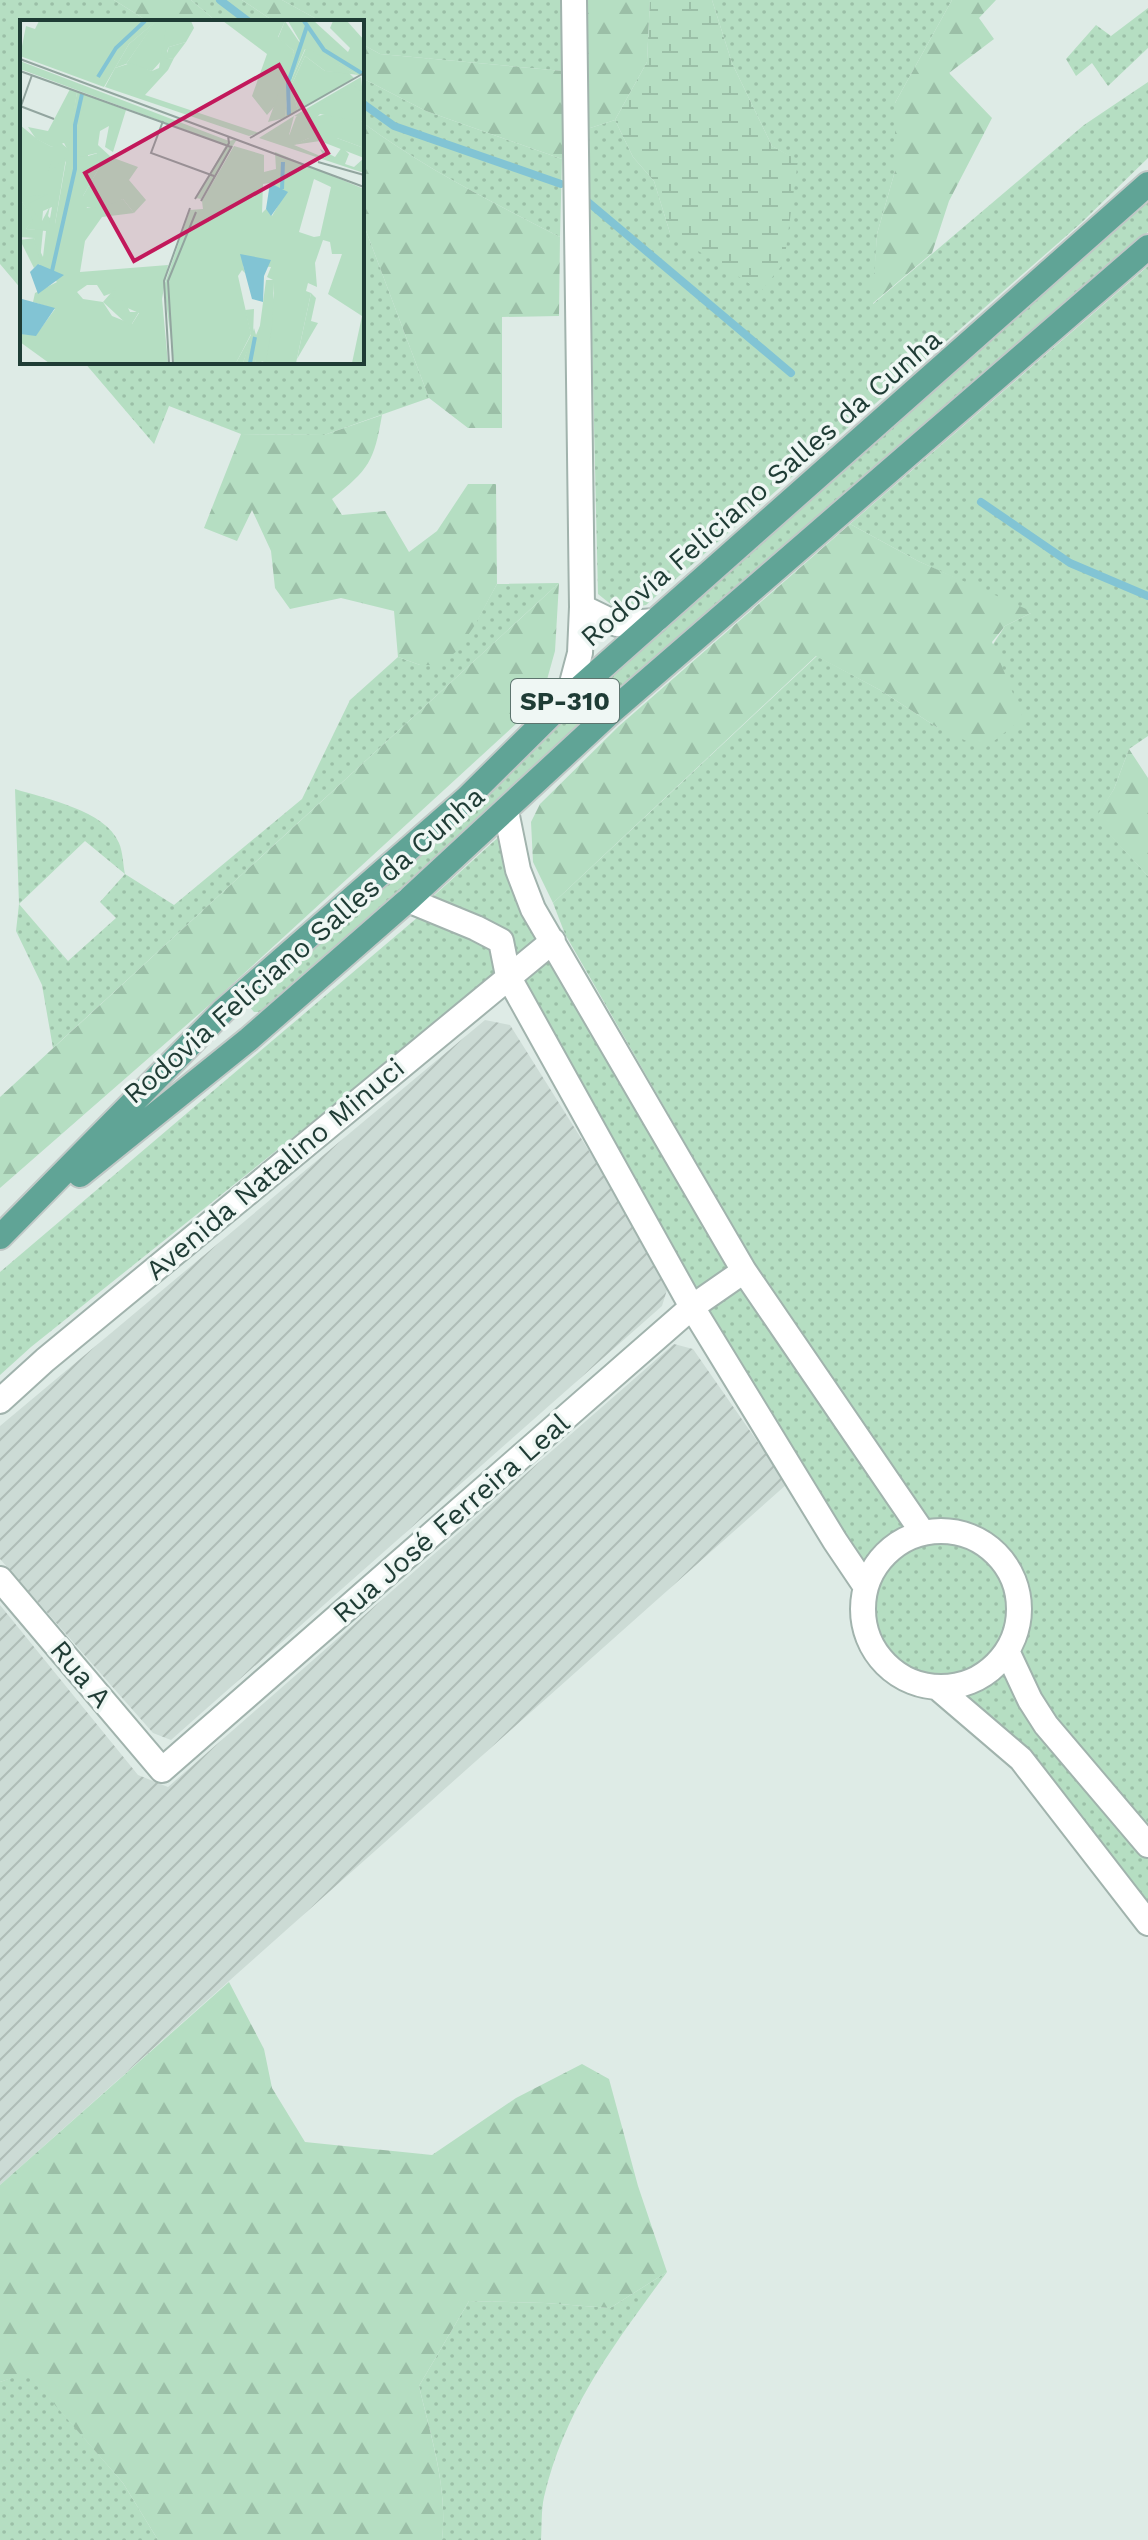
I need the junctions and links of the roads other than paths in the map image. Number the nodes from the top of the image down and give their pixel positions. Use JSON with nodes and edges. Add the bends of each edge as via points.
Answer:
{"nodes":[{"id":1,"x":574,"y":0,"type":"edge"},
{"id":2,"x":1148,"y":184,"type":"edge"},
{"id":3,"x":1148,"y":247,"type":"edge"},
{"id":4,"x":582,"y":607,"type":"junction"},
{"id":5,"x":655,"y":621,"type":"junction"},
{"id":6,"x":568,"y":698,"type":"junction"},
{"id":7,"x":506,"y":811,"type":"junction"},
{"id":8,"x":408,"y":900,"type":"junction"},
{"id":9,"x":553,"y":941,"type":"junction"},
{"id":10,"x":508,"y":976,"type":"junction"},
{"id":11,"x":0,"y":1238,"type":"edge"},
{"id":12,"x":744,"y":1271,"type":"junction"},
{"id":13,"x":692,"y":1307,"type":"junction"},
{"id":14,"x":0,"y":1401,"type":"edge"},
{"id":15,"x":923,"y":1533,"type":"junction"},
{"id":16,"x":0,"y":1579,"type":"edge"},
{"id":17,"x":866,"y":1587,"type":"junction"},
{"id":18,"x":1007,"y":1651,"type":"junction"},
{"id":19,"x":938,"y":1688,"type":"junction"},
{"id":20,"x":162,"y":1770,"type":"joint"},
{"id":21,"x":1148,"y":1845,"type":"edge"},
{"id":22,"x":1148,"y":1923,"type":"edge"}],
"edges":[{"from":1,"to":4,"type":"street"},
{"from":2,"to":5,"type":"main road","name":"Rodovia Feliciano Salles da Cunha","number":"SP-310"},
{"from":3,"to":7,"type":"main road","name":"Rodovia Feliciano Salles da Cunha","number":"SP-310","via":[[610,713]]},
{"from":4,"to":5,"type":"street","via":[[617,624]]},
{"from":4,"to":6,"type":"street","via":[[580,653]]},
{"from":5,"to":6,"type":"main road","name":"Rodovia Feliciano Salles da Cunha","number":"SP-310"},
{"from":6,"to":11,"type":"main road","name":"Rodovia Feliciano Salles da Cunha","number":"SP-310","via":[[467,798],[224,1010]]},
{"from":7,"to":8,"type":"main road","name":"Rodovia Feliciano Salles da Cunha","number":"SP-310"},
{"from":7,"to":9,"type":"street","via":[[518,870]]},
{"from":8,"to":10,"type":"street","via":[[501,941]]},
{"from":8,"to":11,"type":"main road","name":"Rodovia Feliciano Salles da Cunha","number":"SP-310","via":[[249,1039]]},
{"from":9,"to":10,"type":"street","name":"Avenida Natalino Minuci"},
{"from":9,"to":12,"type":"street"},
{"from":10,"to":13,"type":"street"},
{"from":10,"to":14,"type":"street","name":"Avenida Natalino Minuci"},
{"from":12,"to":13,"type":"street","name":"Rua José Ferreira Leal"},
{"from":12,"to":15,"type":"street"},
{"from":13,"to":17,"type":"street"},
{"from":13,"to":20,"type":"street","name":"Rua José Ferreira Leal"},
{"from":15,"to":17,"type":"street","via":[[887,1552]]},
{"from":15,"to":18,"type":"street","via":[[964,1534],[999,1555],[1017,1592],[1018,1622]]},
{"from":16,"to":20,"type":"street","name":"Rua A"},
{"from":17,"to":19,"type":"street","via":[[864,1628],[877,1655],[899,1676]]},
{"from":18,"to":19,"type":"street","via":[[978,1679]]},
{"from":18,"to":21,"type":"street","via":[[1046,1725]]},
{"from":19,"to":22,"type":"street","via":[[1021,1759]]}]}
